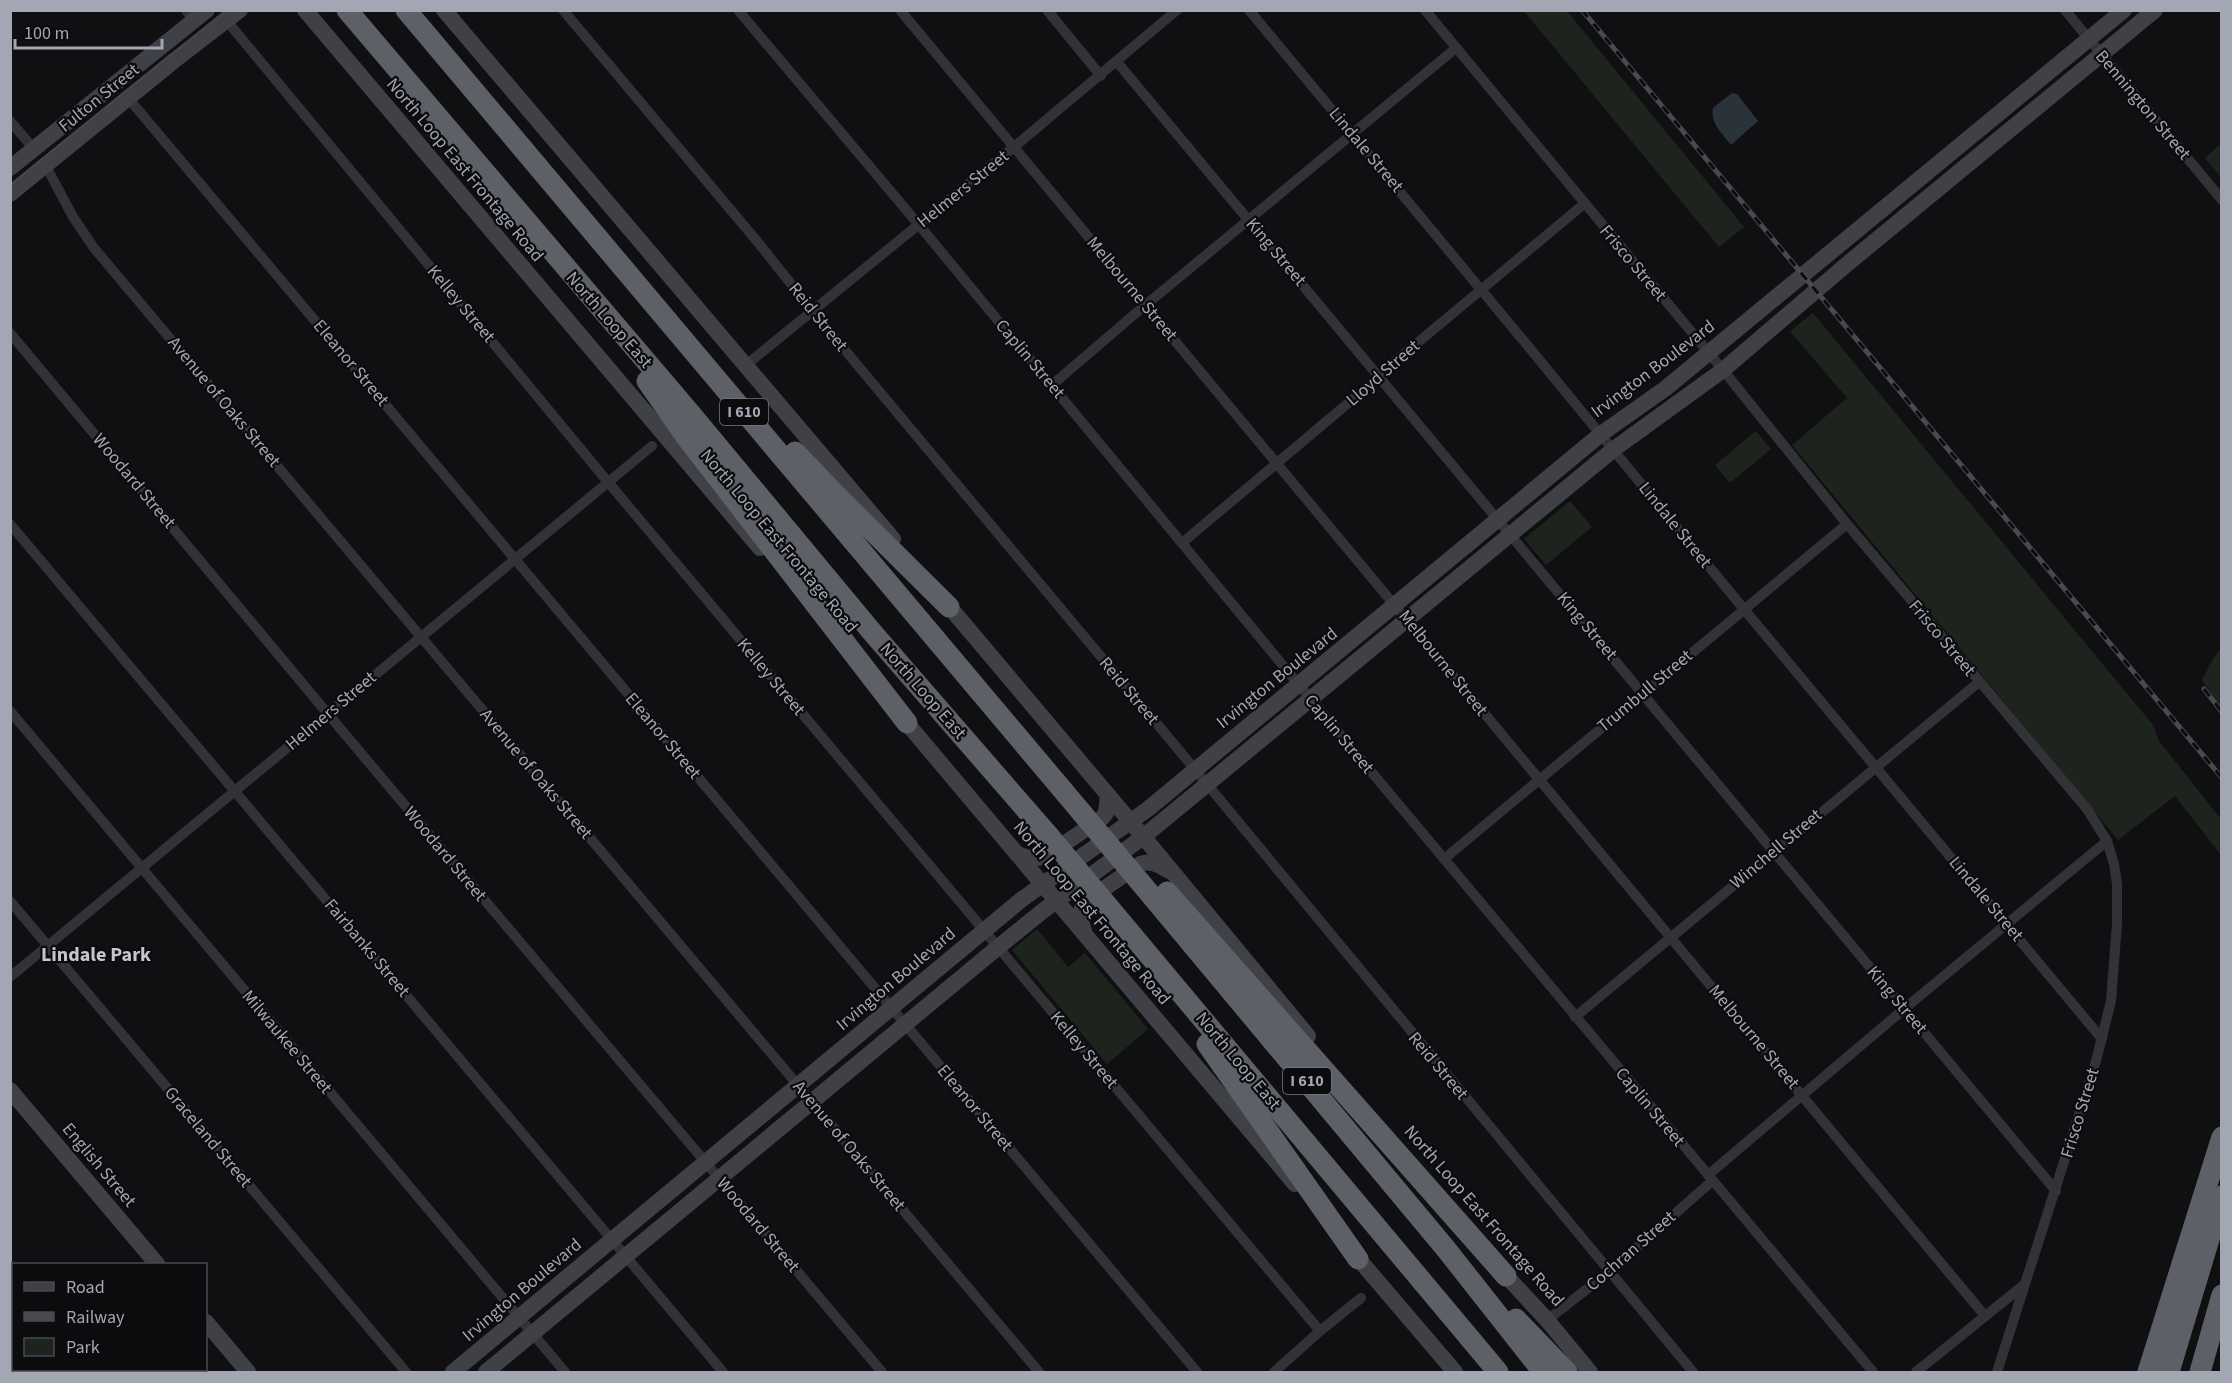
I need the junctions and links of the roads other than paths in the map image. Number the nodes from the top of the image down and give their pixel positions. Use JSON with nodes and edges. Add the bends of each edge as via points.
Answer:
{"nodes":[{"id":1,"x":304,"y":10,"type":"edge"},
{"id":2,"x":346,"y":10,"type":"edge"},
{"id":3,"x":406,"y":10,"type":"edge"},
{"id":4,"x":444,"y":10,"type":"edge"},
{"id":5,"x":563,"y":10,"type":"edge"},
{"id":6,"x":738,"y":10,"type":"edge"},
{"id":7,"x":900,"y":10,"type":"edge"},
{"id":8,"x":1047,"y":10,"type":"edge"},
{"id":9,"x":1177,"y":10,"type":"edge"},
{"id":10,"x":1249,"y":10,"type":"edge"},
{"id":11,"x":1425,"y":10,"type":"edge"},
{"id":12,"x":2065,"y":10,"type":"edge"},
{"id":13,"x":2124,"y":10,"type":"edge"},
{"id":14,"x":2155,"y":10,"type":"edge"},
{"id":15,"x":196,"y":14,"type":"edge"},
{"id":16,"x":234,"y":16,"type":"edge"},
{"id":17,"x":2089,"y":40,"type":"junction"},
{"id":18,"x":1456,"y":48,"type":"junction"},
{"id":19,"x":2101,"y":55,"type":"junction"},
{"id":20,"x":1117,"y":62,"type":"junction"},
{"id":21,"x":1101,"y":76,"type":"junction"},
{"id":22,"x":129,"y":99,"type":"junction"},
{"id":23,"x":2009,"y":106,"type":"junction"},
{"id":24,"x":10,"y":121,"type":"edge"},
{"id":25,"x":2022,"y":121,"type":"junction"},
{"id":26,"x":1352,"y":134,"type":"junction"},
{"id":27,"x":1014,"y":147,"type":"junction"},
{"id":28,"x":34,"y":149,"type":"junction"},
{"id":29,"x":46,"y":166,"type":"junction"},
{"id":30,"x":10,"y":168,"type":"edge"},
{"id":31,"x":1932,"y":169,"type":"junction"},
{"id":32,"x":1945,"y":185,"type":"junction"},
{"id":33,"x":10,"y":194,"type":"edge"},
{"id":34,"x":2222,"y":200,"type":"edge"},
{"id":35,"x":1584,"y":204,"type":"junction"},
{"id":36,"x":1249,"y":220,"type":"junction"},
{"id":37,"x":919,"y":225,"type":"junction"},
{"id":38,"x":1832,"y":250,"type":"junction"},
{"id":39,"x":1846,"y":266,"type":"junction"},
{"id":40,"x":624,"y":269,"type":"junction"},
{"id":41,"x":574,"y":278,"type":"junction"},
{"id":42,"x":1481,"y":289,"type":"junction"},
{"id":43,"x":1145,"y":305,"type":"junction"},
{"id":44,"x":812,"y":312,"type":"junction"},
{"id":45,"x":1742,"y":325,"type":"junction"},
{"id":46,"x":10,"y":333,"type":"edge"},
{"id":47,"x":1756,"y":341,"type":"junction"},
{"id":48,"x":1709,"y":353,"type":"junction"},
{"id":49,"x":746,"y":365,"type":"junction"},
{"id":50,"x":1723,"y":370,"type":"junction"},
{"id":51,"x":1379,"y":376,"type":"junction"},
{"id":52,"x":1052,"y":385,"type":"junction"},
{"id":53,"x":1601,"y":434,"type":"junction"},
{"id":54,"x":652,"y":446,"type":"dead end"},
{"id":55,"x":1614,"y":449,"type":"junction"},
{"id":56,"x":1278,"y":463,"type":"junction"},
{"id":57,"x":608,"y":482,"type":"junction"},
{"id":58,"x":1498,"y":519,"type":"junction"},
{"id":59,"x":10,"y":524,"type":"edge"},
{"id":60,"x":1846,"y":524,"type":"junction"},
{"id":61,"x":1511,"y":535,"type":"junction"},
{"id":62,"x":1182,"y":543,"type":"junction"},
{"id":63,"x":515,"y":559,"type":"junction"},
{"id":64,"x":1395,"y":605,"type":"junction"},
{"id":65,"x":950,"y":607,"type":"junction"},
{"id":66,"x":1743,"y":608,"type":"junction"},
{"id":67,"x":1407,"y":621,"type":"junction"},
{"id":68,"x":422,"y":637,"type":"junction"},
{"id":69,"x":1979,"y":682,"type":"junction"},
{"id":70,"x":1299,"y":686,"type":"junction"},
{"id":71,"x":1644,"y":694,"type":"junction"},
{"id":72,"x":1311,"y":700,"type":"junction"},
{"id":73,"x":10,"y":711,"type":"edge"},
{"id":74,"x":328,"y":714,"type":"junction"},
{"id":75,"x":907,"y":723,"type":"junction"},
{"id":76,"x":1876,"y":766,"type":"junction"},
{"id":77,"x":1195,"y":770,"type":"junction"},
{"id":78,"x":1539,"y":779,"type":"junction"},
{"id":79,"x":1207,"y":786,"type":"junction"},
{"id":80,"x":236,"y":792,"type":"junction"},
{"id":81,"x":1094,"y":805,"type":"junction"},
{"id":82,"x":1131,"y":822,"type":"junction"},
{"id":83,"x":1143,"y":837,"type":"junction"},
{"id":84,"x":2107,"y":841,"type":"junction"},
{"id":85,"x":1773,"y":851,"type":"junction"},
{"id":86,"x":1016,"y":854,"type":"junction"},
{"id":87,"x":1444,"y":859,"type":"junction"},
{"id":88,"x":142,"y":869,"type":"junction"},
{"id":89,"x":1172,"y":873,"type":"junction"},
{"id":90,"x":1145,"y":878,"type":"junction"},
{"id":91,"x":1043,"y":885,"type":"junction"},
{"id":92,"x":10,"y":901,"type":"edge"},
{"id":93,"x":1057,"y":901,"type":"junction"},
{"id":94,"x":2007,"y":924,"type":"junction"},
{"id":95,"x":1124,"y":925,"type":"junction"},
{"id":96,"x":984,"y":932,"type":"junction"},
{"id":97,"x":1086,"y":935,"type":"junction"},
{"id":98,"x":1671,"y":937,"type":"junction"},
{"id":99,"x":48,"y":946,"type":"junction"},
{"id":100,"x":998,"y":948,"type":"junction"},
{"id":101,"x":10,"y":977,"type":"edge"},
{"id":102,"x":892,"y":1008,"type":"junction"},
{"id":103,"x":1904,"y":1009,"type":"junction"},
{"id":104,"x":1575,"y":1017,"type":"junction"},
{"id":105,"x":905,"y":1024,"type":"junction"},
{"id":106,"x":2102,"y":1039,"type":"junction"},
{"id":107,"x":798,"y":1086,"type":"junction"},
{"id":108,"x":10,"y":1090,"type":"edge"},
{"id":109,"x":1803,"y":1095,"type":"junction"},
{"id":110,"x":812,"y":1102,"type":"junction"},
{"id":111,"x":2222,"y":1137,"type":"edge"},
{"id":112,"x":705,"y":1163,"type":"junction"},
{"id":113,"x":1710,"y":1178,"type":"junction"},
{"id":114,"x":719,"y":1179,"type":"junction"},
{"id":115,"x":2056,"y":1191,"type":"junction"},
{"id":116,"x":2222,"y":1196,"type":"edge"},
{"id":117,"x":612,"y":1240,"type":"junction"},
{"id":118,"x":1446,"y":1249,"type":"junction"},
{"id":119,"x":626,"y":1257,"type":"junction"},
{"id":120,"x":1358,"y":1259,"type":"junction"},
{"id":121,"x":156,"y":1263,"type":"edge"},
{"id":122,"x":1609,"y":1272,"type":"junction"},
{"id":123,"x":1506,"y":1276,"type":"junction"},
{"id":124,"x":2025,"y":1284,"type":"junction"},
{"id":125,"x":2222,"y":1295,"type":"edge"},
{"id":126,"x":1361,"y":1298,"type":"dead end"},
{"id":127,"x":1985,"y":1316,"type":"junction"},
{"id":128,"x":519,"y":1318,"type":"junction"},
{"id":129,"x":1547,"y":1320,"type":"junction"},
{"id":130,"x":207,"y":1323,"type":"edge"},
{"id":131,"x":1320,"y":1331,"type":"junction"},
{"id":132,"x":533,"y":1334,"type":"junction"},
{"id":133,"x":2207,"y":1350,"type":"junction"},
{"id":134,"x":1481,"y":1351,"type":"junction"},
{"id":135,"x":248,"y":1372,"type":"edge"},
{"id":136,"x":406,"y":1372,"type":"edge"},
{"id":137,"x":453,"y":1372,"type":"edge"},
{"id":138,"x":486,"y":1372,"type":"edge"},
{"id":139,"x":565,"y":1372,"type":"edge"},
{"id":140,"x":723,"y":1372,"type":"edge"},
{"id":141,"x":882,"y":1372,"type":"edge"},
{"id":142,"x":1039,"y":1372,"type":"edge"},
{"id":143,"x":1197,"y":1372,"type":"edge"},
{"id":144,"x":1274,"y":1372,"type":"edge"},
{"id":145,"x":1455,"y":1372,"type":"edge"},
{"id":146,"x":1492,"y":1372,"type":"edge"},
{"id":147,"x":1498,"y":1372,"type":"edge"},
{"id":148,"x":1543,"y":1372,"type":"edge"},
{"id":149,"x":1567,"y":1372,"type":"edge"},
{"id":150,"x":1590,"y":1372,"type":"edge"},
{"id":151,"x":1693,"y":1372,"type":"edge"},
{"id":152,"x":1873,"y":1372,"type":"edge"},
{"id":153,"x":1916,"y":1372,"type":"edge"},
{"id":154,"x":1997,"y":1372,"type":"edge"},
{"id":155,"x":2148,"y":1372,"type":"edge"},
{"id":156,"x":2169,"y":1372,"type":"edge"},
{"id":157,"x":2200,"y":1372,"type":"edge"},
{"id":158,"x":2207,"y":1372,"type":"edge"}],
"edges":[{"from":1,"to":75,"type":"main road","name":"North Loop East Frontage Road"},
{"from":2,"to":41,"type":"highway","name":"North Loop East","number":"I 610"},
{"from":3,"to":40,"type":"highway","number":"I 610"},
{"from":4,"to":49,"type":"main road","name":"North Loop East Frontage Road"},
{"from":5,"to":44,"type":"street","name":"Reid Street"},
{"from":6,"to":37,"type":"street","name":"Caplin Street"},
{"from":7,"to":27,"type":"street","name":"Melbourne Street"},
{"from":8,"to":21,"type":"street"},
{"from":9,"to":20,"type":"street","name":"Helmers Street"},
{"from":10,"to":26,"type":"street","name":"Lindale Street"},
{"from":11,"to":18,"type":"street","name":"Frisco Street"},
{"from":12,"to":17,"type":"street","name":"Bennington Street"},
{"from":13,"to":17,"type":"main road","name":"Irvington Boulevard"},
{"from":14,"to":19,"type":"main road"},
{"from":15,"to":28,"type":"main road","name":"Fulton Street"},
{"from":16,"to":22,"type":"main road","name":"Fulton Street"},
{"from":16,"to":57,"type":"street","name":"Kelley Street"},
{"from":17,"to":19,"type":"street","name":"Bennington Street"},
{"from":17,"to":23,"type":"main road","name":"Irvington Boulevard"},
{"from":18,"to":26,"type":"street"},
{"from":18,"to":35,"type":"street","name":"Frisco Street"},
{"from":19,"to":25,"type":"main road"},
{"from":19,"to":34,"type":"street","name":"Bennington Street"},
{"from":20,"to":21,"type":"street","name":"Helmers Street"},
{"from":20,"to":36,"type":"street","name":"King Street"},
{"from":21,"to":27,"type":"street","name":"Helmers Street"},
{"from":22,"to":29,"type":"main road","name":"Fulton Street"},
{"from":22,"to":63,"type":"street","name":"Eleanor Street"},
{"from":23,"to":25,"type":"main road"},
{"from":23,"to":31,"type":"main road","name":"Irvington Boulevard"},
{"from":24,"to":28,"type":"street"},
{"from":25,"to":32,"type":"main road"},
{"from":26,"to":36,"type":"street"},
{"from":26,"to":42,"type":"street","name":"Lindale Street"},
{"from":27,"to":37,"type":"street","name":"Helmers Street"},
{"from":27,"to":43,"type":"street","name":"Melbourne Street"},
{"from":28,"to":30,"type":"main road","name":"Fulton Street"},
{"from":29,"to":33,"type":"main road","name":"Fulton Street"},
{"from":29,"to":68,"type":"street","name":"Avenue of Oaks Street","via":[[94,248]]},
{"from":31,"to":32,"type":"main road"},
{"from":31,"to":38,"type":"main road","name":"Irvington Boulevard"},
{"from":32,"to":39,"type":"main road"},
{"from":35,"to":42,"type":"street","name":"Lloyd Street"},
{"from":35,"to":48,"type":"street","name":"Frisco Street"},
{"from":36,"to":43,"type":"street"},
{"from":36,"to":51,"type":"street","name":"King Street"},
{"from":37,"to":44,"type":"street","name":"Helmers Street"},
{"from":37,"to":52,"type":"street","name":"Caplin Street"},
{"from":38,"to":39,"type":"main road"},
{"from":38,"to":45,"type":"main road","name":"Irvington Boulevard"},
{"from":39,"to":47,"type":"main road"},
{"from":40,"to":65,"type":"highway","via":[[834,493]]},
{"from":40,"to":81,"type":"highway","number":"I 610","via":[[1057,785]]},
{"from":41,"to":75,"type":"highway","via":[[687,438]]},
{"from":41,"to":95,"type":"highway","name":"North Loop East","number":"I 610","bridge":true},
{"from":42,"to":51,"type":"street","name":"Lloyd Street"},
{"from":42,"to":53,"type":"street","name":"Lindale Street"},
{"from":43,"to":52,"type":"street"},
{"from":43,"to":56,"type":"street","name":"Melbourne Street"},
{"from":44,"to":49,"type":"street","name":"Helmers Street"},
{"from":44,"to":77,"type":"street","name":"Reid Street"},
{"from":45,"to":47,"type":"main road"},
{"from":45,"to":48,"type":"main road","name":"Irvington Boulevard"},
{"from":46,"to":74,"type":"street","name":"Woodard Street"},
{"from":47,"to":50,"type":"main road"},
{"from":48,"to":50,"type":"street","name":"Frisco Street"},
{"from":48,"to":53,"type":"main road","name":"Irvington Boulevard"},
{"from":49,"to":65,"type":"main road","name":"North Loop East Frontage Road"},
{"from":50,"to":55,"type":"main road"},
{"from":50,"to":60,"type":"street","name":"Frisco Street"},
{"from":51,"to":56,"type":"street","name":"Lloyd Street"},
{"from":51,"to":58,"type":"street","name":"King Street"},
{"from":52,"to":62,"type":"street","name":"Caplin Street"},
{"from":53,"to":55,"type":"street","name":"Lindale Street"},
{"from":53,"to":58,"type":"main road","name":"Irvington Boulevard"},
{"from":54,"to":57,"type":"street","name":"Helmers Street"},
{"from":55,"to":61,"type":"main road"},
{"from":55,"to":66,"type":"street","name":"Lindale Street"},
{"from":56,"to":62,"type":"street","name":"Lloyd Street"},
{"from":56,"to":64,"type":"street","name":"Melbourne Street"},
{"from":57,"to":63,"type":"street","name":"Helmers Street"},
{"from":57,"to":96,"type":"street","name":"Kelley Street"},
{"from":58,"to":61,"type":"street","name":"King Street"},
{"from":58,"to":64,"type":"main road","name":"Irvington Boulevard"},
{"from":59,"to":80,"type":"street","name":"Fairbanks Street"},
{"from":60,"to":66,"type":"street","name":"Trumbull Street"},
{"from":60,"to":69,"type":"street","name":"Frisco Street"},
{"from":61,"to":67,"type":"main road"},
{"from":61,"to":71,"type":"street","name":"King Street"},
{"from":62,"to":70,"type":"street","name":"Caplin Street"},
{"from":63,"to":68,"type":"street","name":"Helmers Street"},
{"from":63,"to":102,"type":"street","name":"Eleanor Street"},
{"from":64,"to":67,"type":"street","name":"Melbourne Street"},
{"from":64,"to":70,"type":"main road","name":"Irvington Boulevard"},
{"from":65,"to":81,"type":"main road","name":"North Loop East Frontage Road"},
{"from":66,"to":71,"type":"street","name":"Trumbull Street"},
{"from":66,"to":76,"type":"street","name":"Lindale Street"},
{"from":67,"to":72,"type":"main road"},
{"from":67,"to":78,"type":"street","name":"Melbourne Street"},
{"from":68,"to":74,"type":"street","name":"Helmers Street"},
{"from":68,"to":107,"type":"street","name":"Avenue of Oaks Street"},
{"from":69,"to":76,"type":"street","name":"Winchell Street"},
{"from":69,"to":84,"type":"street","name":"Frisco Street","via":[[2087,809]]},
{"from":70,"to":72,"type":"street","name":"Caplin Street"},
{"from":70,"to":77,"type":"main road","name":"Irvington Boulevard"},
{"from":71,"to":78,"type":"street","name":"Trumbull Street"},
{"from":71,"to":85,"type":"street","name":"King Street"},
{"from":72,"to":79,"type":"main road"},
{"from":72,"to":87,"type":"street","name":"Caplin Street"},
{"from":73,"to":88,"type":"street","name":"Milwaukee Street"},
{"from":74,"to":80,"type":"street","name":"Helmers Street"},
{"from":74,"to":112,"type":"street","name":"Woodard Street"},
{"from":75,"to":86,"type":"main road","name":"North Loop East Frontage Road"},
{"from":76,"to":85,"type":"street","name":"Winchell Street"},
{"from":76,"to":94,"type":"street","name":"Lindale Street"},
{"from":77,"to":79,"type":"street","name":"Reid Street"},
{"from":77,"to":82,"type":"main road","name":"Irvington Boulevard"},
{"from":78,"to":87,"type":"street","name":"Trumbull Street"},
{"from":78,"to":98,"type":"street","name":"Melbourne Street"},
{"from":79,"to":83,"type":"main road"},
{"from":79,"to":122,"type":"street","name":"Reid Street"},
{"from":80,"to":88,"type":"street","name":"Helmers Street"},
{"from":80,"to":117,"type":"street","name":"Fairbanks Street"},
{"from":81,"to":82,"type":"main road","name":"North Loop East Frontage Road"},
{"from":81,"to":86,"type":"main road","via":[[1106,813],[1102,818],[1046,856],[1029,859]]},
{"from":81,"to":90,"type":"highway","number":"I 610","bridge":true},
{"from":82,"to":83,"type":"main road","name":"North Loop East Frontage Road"},
{"from":82,"to":91,"type":"main road","name":"Irvington Boulevard"},
{"from":83,"to":89,"type":"main road","name":"North Loop East Frontage Road"},
{"from":83,"to":93,"type":"main road"},
{"from":84,"to":94,"type":"street","name":"Cochran Street"},
{"from":84,"to":106,"type":"street","name":"Frisco Street","via":[[2117,884],[2117,924],[2111,1001]]},
{"from":85,"to":98,"type":"street","name":"Winchell Street"},
{"from":85,"to":103,"type":"street","name":"King Street"},
{"from":86,"to":91,"type":"main road","name":"North Loop East Frontage Road"},
{"from":87,"to":104,"type":"street","name":"Caplin Street"},
{"from":88,"to":99,"type":"street","name":"Helmers Street"},
{"from":88,"to":128,"type":"street","name":"Milwaukee Street"},
{"from":89,"to":97,"type":"main road","via":[[1147,861],[1086,901],[1080,909]]},
{"from":89,"to":123,"type":"main road","name":"North Loop East Frontage Road"},
{"from":90,"to":118,"type":"highway","number":"I 610"},
{"from":90,"to":123,"type":"highway"},
{"from":91,"to":93,"type":"main road","name":"North Loop East Frontage Road"},
{"from":91,"to":96,"type":"main road","name":"Irvington Boulevard"},
{"from":92,"to":99,"type":"street","name":"Graceland Street"},
{"from":93,"to":97,"type":"main road","name":"North Loop East Frontage Road"},
{"from":93,"to":100,"type":"main road"},
{"from":94,"to":103,"type":"street","name":"Cochran Street"},
{"from":94,"to":106,"type":"street","name":"Lindale Street"},
{"from":95,"to":120,"type":"highway"},
{"from":95,"to":134,"type":"highway","name":"North Loop East","number":"I 610"},
{"from":96,"to":100,"type":"street","name":"Kelley Street"},
{"from":96,"to":102,"type":"main road","name":"Irvington Boulevard"},
{"from":97,"to":120,"type":"main road","name":"North Loop East Frontage Road"},
{"from":98,"to":104,"type":"street","name":"Winchell Street"},
{"from":98,"to":109,"type":"street","name":"Melbourne Street"},
{"from":99,"to":101,"type":"street","name":"Helmers Street"},
{"from":99,"to":136,"type":"street","name":"Graceland Street"},
{"from":100,"to":105,"type":"main road"},
{"from":100,"to":131,"type":"street","name":"Kelley Street"},
{"from":102,"to":105,"type":"street","name":"Eleanor Street"},
{"from":102,"to":107,"type":"main road","name":"Irvington Boulevard"},
{"from":103,"to":109,"type":"street","name":"Cochran Street"},
{"from":103,"to":115,"type":"street","name":"King Street"},
{"from":104,"to":113,"type":"street","name":"Caplin Street"},
{"from":105,"to":110,"type":"main road"},
{"from":105,"to":143,"type":"street","name":"Eleanor Street"},
{"from":106,"to":115,"type":"street","name":"Frisco Street"},
{"from":107,"to":110,"type":"street","name":"Avenue of Oaks Street"},
{"from":107,"to":112,"type":"main road","name":"Irvington Boulevard"},
{"from":108,"to":121,"type":"main road","name":"English Street"},
{"from":109,"to":113,"type":"street","name":"Cochran Street"},
{"from":109,"to":127,"type":"street","name":"Melbourne Street"},
{"from":110,"to":114,"type":"main road"},
{"from":110,"to":142,"type":"street","name":"Avenue of Oaks Street"},
{"from":111,"to":155,"type":"highway"},
{"from":112,"to":114,"type":"street","name":"Woodard Street"},
{"from":112,"to":117,"type":"main road","name":"Irvington Boulevard"},
{"from":113,"to":122,"type":"street","name":"Cochran Street"},
{"from":113,"to":152,"type":"street","name":"Caplin Street"},
{"from":114,"to":119,"type":"main road"},
{"from":114,"to":141,"type":"street","name":"Woodard Street"},
{"from":115,"to":124,"type":"street","name":"Frisco Street"},
{"from":116,"to":156,"type":"highway"},
{"from":117,"to":119,"type":"street","name":"Fairbanks Street"},
{"from":117,"to":128,"type":"main road","name":"Irvington Boulevard"},
{"from":118,"to":148,"type":"highway","number":"I 610"},
{"from":118,"to":149,"type":"highway"},
{"from":119,"to":132,"type":"main road"},
{"from":119,"to":140,"type":"street","name":"Fairbanks Street"},
{"from":120,"to":145,"type":"main road","name":"North Loop East Frontage Road"},
{"from":122,"to":129,"type":"street","name":"Cochran Street"},
{"from":122,"to":151,"type":"street","name":"Reid Street"},
{"from":123,"to":129,"type":"main road","name":"North Loop East Frontage Road"},
{"from":124,"to":127,"type":"street"},
{"from":124,"to":154,"type":"street","name":"Frisco Street"},
{"from":125,"to":133,"type":"highway"},
{"from":126,"to":131,"type":"street"},
{"from":127,"to":153,"type":"street"},
{"from":128,"to":132,"type":"street","name":"Milwaukee Street"},
{"from":128,"to":137,"type":"main road","name":"Irvington Boulevard"},
{"from":129,"to":150,"type":"main road","name":"North Loop East Frontage Road"},
{"from":130,"to":135,"type":"main road"},
{"from":131,"to":144,"type":"street"},
{"from":132,"to":138,"type":"main road"},
{"from":132,"to":139,"type":"street","name":"Milwaukee Street"},
{"from":133,"to":157,"type":"highway"},
{"from":133,"to":158,"type":"highway"},
{"from":134,"to":146,"type":"highway"},
{"from":134,"to":147,"type":"highway","name":"North Loop East","number":"I 610"}]}
